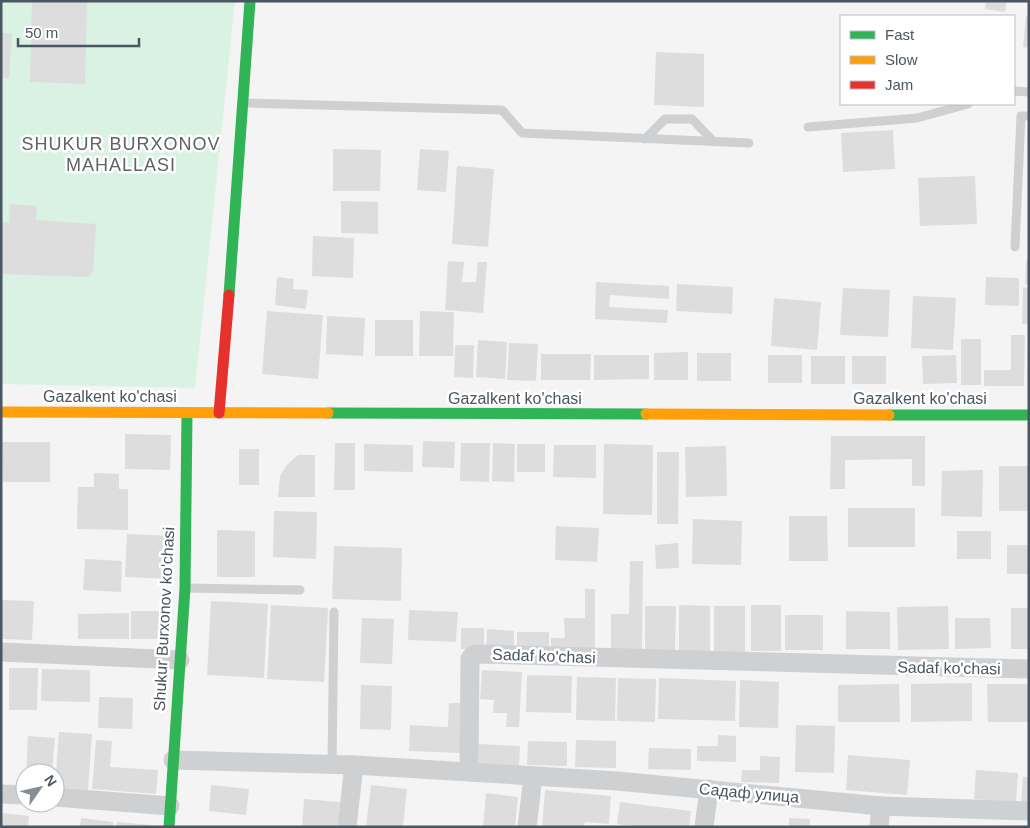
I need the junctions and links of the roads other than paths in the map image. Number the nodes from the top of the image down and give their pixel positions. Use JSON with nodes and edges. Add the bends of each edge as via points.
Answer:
{"nodes":[{"id":1,"x":250,"y":1,"type":"edge"},
{"id":2,"x":1015,"y":91,"type":"edge"},
{"id":3,"x":1029,"y":92,"type":"edge"},
{"id":4,"x":243,"y":103,"type":"junction"},
{"id":5,"x":964,"y":105,"type":"edge"},
{"id":6,"x":1029,"y":116,"type":"edge"},
{"id":7,"x":808,"y":127,"type":"dead end"},
{"id":8,"x":645,"y":139,"type":"junction"},
{"id":9,"x":714,"y":142,"type":"junction"},
{"id":10,"x":749,"y":143,"type":"dead end"},
{"id":11,"x":1015,"y":247,"type":"dead end"},
{"id":12,"x":1,"y":412,"type":"edge"},
{"id":13,"x":187,"y":413,"type":"junction"},
{"id":14,"x":219,"y":413,"type":"junction"},
{"id":15,"x":1029,"y":415,"type":"edge"},
{"id":16,"x":185,"y":588,"type":"junction"},
{"id":17,"x":300,"y":590,"type":"dead end"},
{"id":18,"x":334,"y":612,"type":"dead end"},
{"id":19,"x":1,"y":652,"type":"edge"},
{"id":20,"x":180,"y":660,"type":"junction"},
{"id":21,"x":1029,"y":669,"type":"edge"},
{"id":22,"x":173,"y":760,"type":"junction"},
{"id":23,"x":332,"y":764,"type":"junction"},
{"id":24,"x":354,"y":764,"type":"junction"},
{"id":25,"x":469,"y":772,"type":"junction"},
{"id":26,"x":533,"y":777,"type":"junction"},
{"id":27,"x":709,"y":789,"type":"junction"},
{"id":28,"x":1,"y":794,"type":"edge"},
{"id":29,"x":15,"y":795,"type":"edge"},
{"id":30,"x":65,"y":799,"type":"edge"},
{"id":31,"x":170,"y":806,"type":"junction"},
{"id":32,"x":881,"y":806,"type":"junction"},
{"id":33,"x":1029,"y":811,"type":"edge"},
{"id":34,"x":168,"y":827,"type":"edge"},
{"id":35,"x":348,"y":827,"type":"edge"},
{"id":36,"x":527,"y":827,"type":"edge"},
{"id":37,"x":704,"y":827,"type":"edge"},
{"id":38,"x":879,"y":827,"type":"edge"}],
"edges":[{"from":1,"to":4,"type":"street"},
{"from":2,"to":3,"type":"lane"},
{"from":4,"to":8,"type":"lane","via":[[502,110],[522,133]]},
{"from":4,"to":14,"type":"street"},
{"from":5,"to":7,"type":"lane","via":[[917,118]]},
{"from":6,"to":11,"type":"lane","via":[[1021,116]]},
{"from":8,"to":9,"type":"lane"},
{"from":8,"to":9,"type":"lane","via":[[665,119],[692,119]]},
{"from":9,"to":10,"type":"lane"},
{"from":12,"to":13,"type":"street","name":"Gazalkent ko'chasi"},
{"from":13,"to":14,"type":"street","name":"Gazalkent ko'chasi"},
{"from":13,"to":16,"type":"street","name":"Shukur Burxonov ko'chasi"},
{"from":14,"to":15,"type":"street","name":"Gazalkent ko'chasi"},
{"from":16,"to":17,"type":"lane"},
{"from":16,"to":20,"type":"street","name":"Shukur Burxonov ko'chasi"},
{"from":18,"to":23,"type":"lane"},
{"from":19,"to":20,"type":"street"},
{"from":20,"to":22,"type":"street","name":"Shukur Burxonov ko'chasi"},
{"from":21,"to":25,"type":"street","name":"Sadaf ko'chasi","via":[[474,655],[470,659]]},
{"from":22,"to":23,"type":"street"},
{"from":22,"to":31,"type":"street","name":"Shukur Burxonov ko'chasi"},
{"from":23,"to":24,"type":"street"},
{"from":24,"to":25,"type":"street"},
{"from":24,"to":35,"type":"street"},
{"from":25,"to":26,"type":"street","name":"Садаф улица"},
{"from":26,"to":27,"type":"street","name":"Садаф улица"},
{"from":26,"to":36,"type":"street"},
{"from":27,"to":32,"type":"street","name":"Садаф улица"},
{"from":27,"to":37,"type":"street"},
{"from":28,"to":29,"type":"street"},
{"from":30,"to":31,"type":"street"},
{"from":31,"to":34,"type":"street","name":"Shukur Burxonov ko'chasi"},
{"from":32,"to":33,"type":"street","name":"Садаф улица"},
{"from":32,"to":38,"type":"street"}]}
